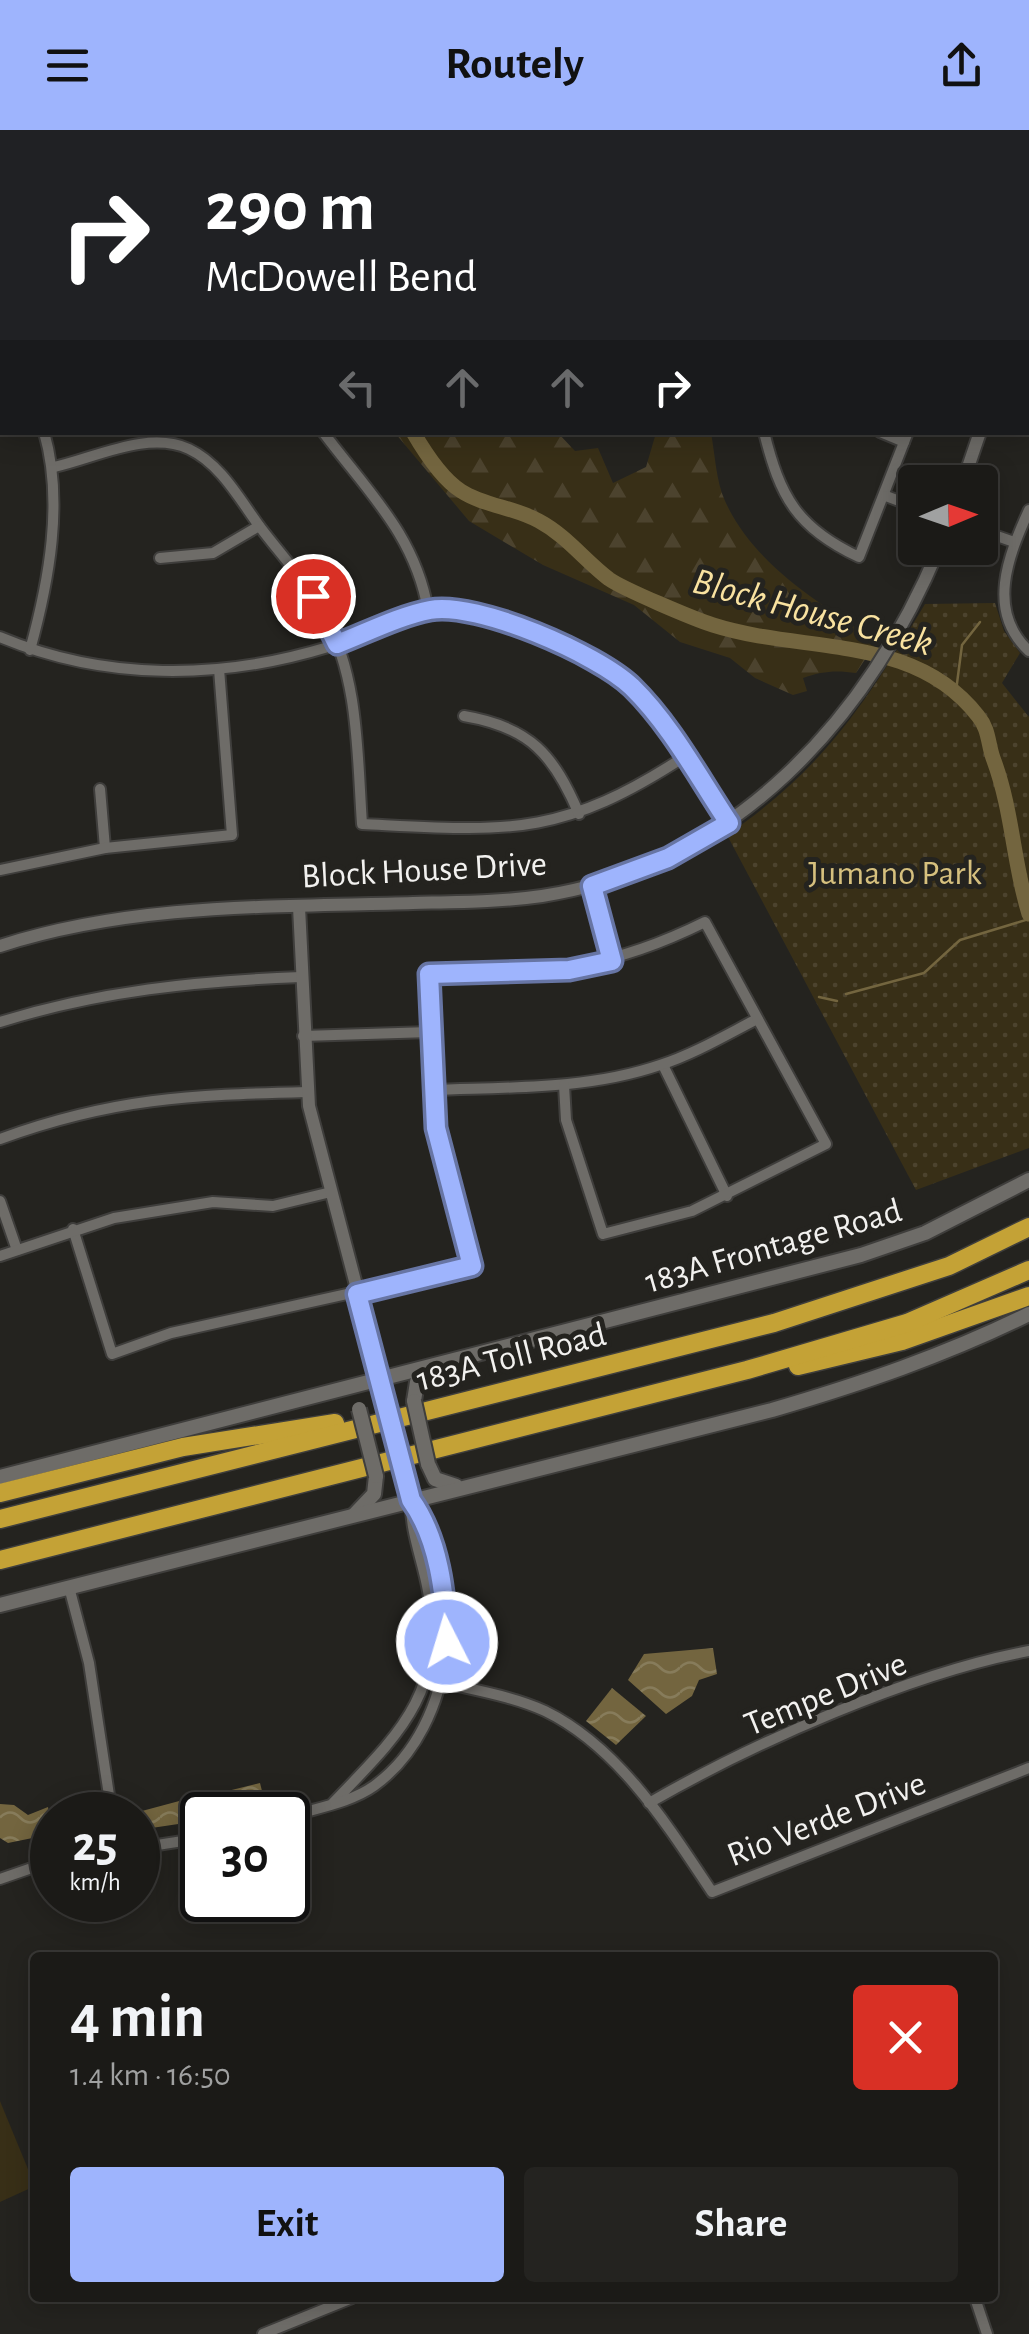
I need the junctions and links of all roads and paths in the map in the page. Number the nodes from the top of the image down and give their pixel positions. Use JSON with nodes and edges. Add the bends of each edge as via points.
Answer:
{"nodes":[{"id":1,"x":479,"y":130,"type":"edge"},
{"id":2,"x":530,"y":130,"type":"edge"},
{"id":3,"x":45,"y":435,"type":"edge"},
{"id":4,"x":325,"y":435,"type":"edge"},
{"id":5,"x":765,"y":435,"type":"edge"},
{"id":6,"x":979,"y":435,"type":"edge"},
{"id":7,"x":906,"y":437,"type":"edge"},
{"id":8,"x":969,"y":465,"type":"edge"},
{"id":9,"x":54,"y":467,"type":"junction"},
{"id":10,"x":886,"y":496,"type":"junction"},
{"id":11,"x":898,"y":500,"type":"edge"},
{"id":12,"x":1029,"y":510,"type":"edge"},
{"id":13,"x":259,"y":526,"type":"junction"},
{"id":14,"x":998,"y":536,"type":"edge"},
{"id":15,"x":1014,"y":542,"type":"junction"},
{"id":16,"x":160,"y":558,"type":"dead end"},
{"id":17,"x":931,"y":565,"type":"edge"},
{"id":18,"x":428,"y":610,"type":"junction"},
{"id":19,"x":0,"y":637,"type":"edge"},
{"id":20,"x":337,"y":644,"type":"junction"},
{"id":21,"x":30,"y":650,"type":"junction"},
{"id":22,"x":1029,"y":651,"type":"edge"},
{"id":23,"x":219,"y":669,"type":"junction"},
{"id":24,"x":464,"y":716,"type":"dead end"},
{"id":25,"x":684,"y":757,"type":"junction"},
{"id":26,"x":100,"y":789,"type":"dead end"},
{"id":27,"x":579,"y":814,"type":"junction"},
{"id":28,"x":729,"y":823,"type":"junction"},
{"id":29,"x":105,"y":848,"type":"junction"},
{"id":30,"x":0,"y":870,"type":"edge"},
{"id":31,"x":592,"y":886,"type":"junction"},
{"id":32,"x":299,"y":907,"type":"junction"},
{"id":33,"x":0,"y":946,"type":"edge"},
{"id":34,"x":612,"y":961,"type":"junction"},
{"id":35,"x":300,"y":977,"type":"junction"},
{"id":36,"x":757,"y":1019,"type":"junction"},
{"id":37,"x":0,"y":1022,"type":"edge"},
{"id":38,"x":430,"y":1032,"type":"junction"},
{"id":39,"x":303,"y":1036,"type":"junction"},
{"id":40,"x":663,"y":1064,"type":"junction"},
{"id":41,"x":564,"y":1084,"type":"junction"},
{"id":42,"x":432,"y":1090,"type":"junction"},
{"id":43,"x":307,"y":1092,"type":"junction"},
{"id":44,"x":0,"y":1139,"type":"edge"},
{"id":45,"x":1029,"y":1180,"type":"edge"},
{"id":46,"x":331,"y":1192,"type":"junction"},
{"id":47,"x":726,"y":1196,"type":"junction"},
{"id":48,"x":0,"y":1201,"type":"edge"},
{"id":49,"x":1029,"y":1227,"type":"edge"},
{"id":50,"x":73,"y":1230,"type":"junction"},
{"id":51,"x":17,"y":1250,"type":"junction"},
{"id":52,"x":0,"y":1256,"type":"edge"},
{"id":53,"x":1029,"y":1270,"type":"edge"},
{"id":54,"x":357,"y":1294,"type":"junction"},
{"id":55,"x":1029,"y":1296,"type":"edge"},
{"id":56,"x":1029,"y":1314,"type":"edge"},
{"id":57,"x":1004,"y":1316,"type":"junction"},
{"id":58,"x":429,"y":1369,"type":"junction"},
{"id":59,"x":748,"y":1370,"type":"junction"},
{"id":60,"x":380,"y":1381,"type":"junction"},
{"id":61,"x":333,"y":1392,"type":"junction"},
{"id":62,"x":440,"y":1408,"type":"junction"},
{"id":63,"x":0,"y":1477,"type":"edge"},
{"id":64,"x":466,"y":1486,"type":"junction"},
{"id":65,"x":0,"y":1493,"type":"edge"},
{"id":66,"x":411,"y":1500,"type":"junction"},
{"id":67,"x":355,"y":1514,"type":"junction"},
{"id":68,"x":0,"y":1519,"type":"edge"},
{"id":69,"x":152,"y":1521,"type":"junction"},
{"id":70,"x":0,"y":1560,"type":"edge"},
{"id":71,"x":0,"y":1571,"type":"edge"},
{"id":72,"x":69,"y":1587,"type":"junction"},
{"id":73,"x":0,"y":1604,"type":"edge"},
{"id":74,"x":1029,"y":1651,"type":"edge"},
{"id":75,"x":426,"y":1678,"type":"junction"},
{"id":76,"x":442,"y":1682,"type":"junction"},
{"id":77,"x":1029,"y":1768,"type":"edge"},
{"id":78,"x":108,"y":1792,"type":"edge"},
{"id":79,"x":649,"y":1803,"type":"junction"},
{"id":80,"x":332,"y":1804,"type":"junction"},
{"id":81,"x":310,"y":1810,"type":"edge"},
{"id":82,"x":30,"y":1869,"type":"edge"},
{"id":83,"x":0,"y":1879,"type":"edge"},
{"id":84,"x":342,"y":2302,"type":"edge"},
{"id":85,"x":976,"y":2302,"type":"edge"},
{"id":86,"x":263,"y":2334,"type":"edge"},
{"id":87,"x":987,"y":2334,"type":"edge"}],
"edges":[{"from":1,"to":2,"type":"street"},
{"from":3,"to":9,"type":"street"},
{"from":4,"to":18,"type":"street","via":[[405,540],[421,572]]},
{"from":5,"to":10,"type":"street","via":[[792,510],[858,558]]},
{"from":6,"to":8,"type":"street"},
{"from":7,"to":10,"type":"street"},
{"from":9,"to":13,"type":"street","via":[[128,446],[161,442],[188,449],[229,483]]},
{"from":9,"to":21,"type":"street","via":[[46,595]]},
{"from":10,"to":11,"type":"street"},
{"from":12,"to":15,"type":"street"},
{"from":13,"to":16,"type":"street","via":[[213,553]]},
{"from":13,"to":20,"type":"street","via":[[313,596]]},
{"from":14,"to":15,"type":"street"},
{"from":15,"to":22,"type":"street","via":[[1004,610]]},
{"from":17,"to":28,"type":"street","name":"Block House Drive","via":[[890,648],[840,718],[792,772]]},
{"from":18,"to":20,"type":"street"},
{"from":18,"to":25,"type":"street","via":[[490,614],[598,664],[654,710]]},
{"from":19,"to":21,"type":"street"},
{"from":20,"to":23,"type":"street"},
{"from":20,"to":27,"type":"street","via":[[353,694],[362,824],[510,829]]},
{"from":21,"to":23,"type":"street","via":[[126,672]]},
{"from":23,"to":29,"type":"street","via":[[232,836]]},
{"from":24,"to":27,"type":"street","via":[[524,736],[544,751],[562,773]]},
{"from":25,"to":27,"type":"street"},
{"from":25,"to":28,"type":"street"},
{"from":26,"to":29,"type":"street"},
{"from":28,"to":31,"type":"street","name":"Block House Drive","via":[[668,858]]},
{"from":29,"to":30,"type":"street"},
{"from":31,"to":32,"type":"street","name":"Block House Drive","via":[[489,900]]},
{"from":31,"to":34,"type":"street"},
{"from":32,"to":33,"type":"street","name":"Block House Drive","via":[[115,918]]},
{"from":32,"to":35,"type":"street"},
{"from":34,"to":36,"type":"street","via":[[705,922]]},
{"from":34,"to":38,"type":"street","via":[[569,970],[429,974]]},
{"from":35,"to":37,"type":"street","via":[[192,981],[65,1002]]},
{"from":35,"to":39,"type":"street"},
{"from":36,"to":40,"type":"street"},
{"from":36,"to":47,"type":"street","via":[[826,1144]]},
{"from":38,"to":39,"type":"street"},
{"from":38,"to":42,"type":"street"},
{"from":39,"to":43,"type":"street"},
{"from":40,"to":41,"type":"street"},
{"from":40,"to":47,"type":"street"},
{"from":41,"to":42,"type":"street"},
{"from":41,"to":47,"type":"street","via":[[566,1120],[603,1234]]},
{"from":42,"to":54,"type":"street","via":[[472,1266]]},
{"from":43,"to":44,"type":"street","via":[[189,1094],[107,1106]]},
{"from":43,"to":46,"type":"street"},
{"from":45,"to":58,"type":"main road","name":"183A Frontage Road","via":[[925,1234],[861,1255]]},
{"from":46,"to":50,"type":"street","via":[[273,1206],[178,1206]]},
{"from":46,"to":54,"type":"street"},
{"from":48,"to":51,"type":"street"},
{"from":49,"to":62,"type":"highway","name":"183A Toll Road","via":[[949,1266],[774,1323]]},
{"from":50,"to":51,"type":"street"},
{"from":50,"to":54,"type":"street","via":[[112,1354],[171,1333]]},
{"from":51,"to":52,"type":"street"},
{"from":53,"to":59,"type":"highway","name":"183A Toll Road","via":[[907,1322]]},
{"from":54,"to":60,"type":"street"},
{"from":55,"to":57,"type":"highway"},
{"from":56,"to":57,"type":"main road"},
{"from":57,"to":59,"type":"highway","via":[[797,1366]]},
{"from":57,"to":64,"type":"main road","via":[[853,1386]]},
{"from":58,"to":60,"type":"main road","name":"183A Frontage Road"},
{"from":58,"to":64,"type":"main road","bridge":true,"via":[[416,1382],[414,1401],[428,1464],[440,1482]]},
{"from":59,"to":69,"type":"highway","name":"183A Toll Road"},
{"from":60,"to":61,"type":"main road","name":"183A Frontage Road"},
{"from":60,"to":66,"type":"street","bridge":true},
{"from":61,"to":63,"type":"main road","name":"183A Frontage Road"},
{"from":61,"to":67,"type":"main road","bridge":true,"via":[[351,1397],[358,1409],[376,1476],[374,1494]]},
{"from":62,"to":65,"type":"highway","via":[[183,1447]]},
{"from":62,"to":68,"type":"highway","name":"183A Toll Road"},
{"from":64,"to":66,"type":"main road"},
{"from":66,"to":67,"type":"main road"},
{"from":66,"to":75,"type":"street","via":[[429,1594],[433,1644]]},
{"from":66,"to":76,"type":"street","via":[[422,1516],[445,1604]]},
{"from":67,"to":72,"type":"main road"},
{"from":69,"to":70,"type":"highway","name":"183A Toll Road"},
{"from":69,"to":71,"type":"highway"},
{"from":72,"to":73,"type":"main road"},
{"from":72,"to":78,"type":"street"},
{"from":74,"to":79,"type":"street","name":"Tempe Drive","via":[[824,1718]]},
{"from":75,"to":76,"type":"street","name":"Rio Verde Drive"},
{"from":75,"to":80,"type":"street","via":[[404,1730]]},
{"from":76,"to":79,"type":"street","name":"Rio Verde Drive","via":[[546,1712],[582,1734]]},
{"from":76,"to":80,"type":"street","via":[[416,1742],[375,1785]]},
{"from":77,"to":79,"type":"street","name":"Rio Verde Drive","via":[[712,1892]]},
{"from":80,"to":81,"type":"street"},
{"from":82,"to":83,"type":"street"},
{"from":84,"to":86,"type":"street"},
{"from":85,"to":87,"type":"street"}]}
